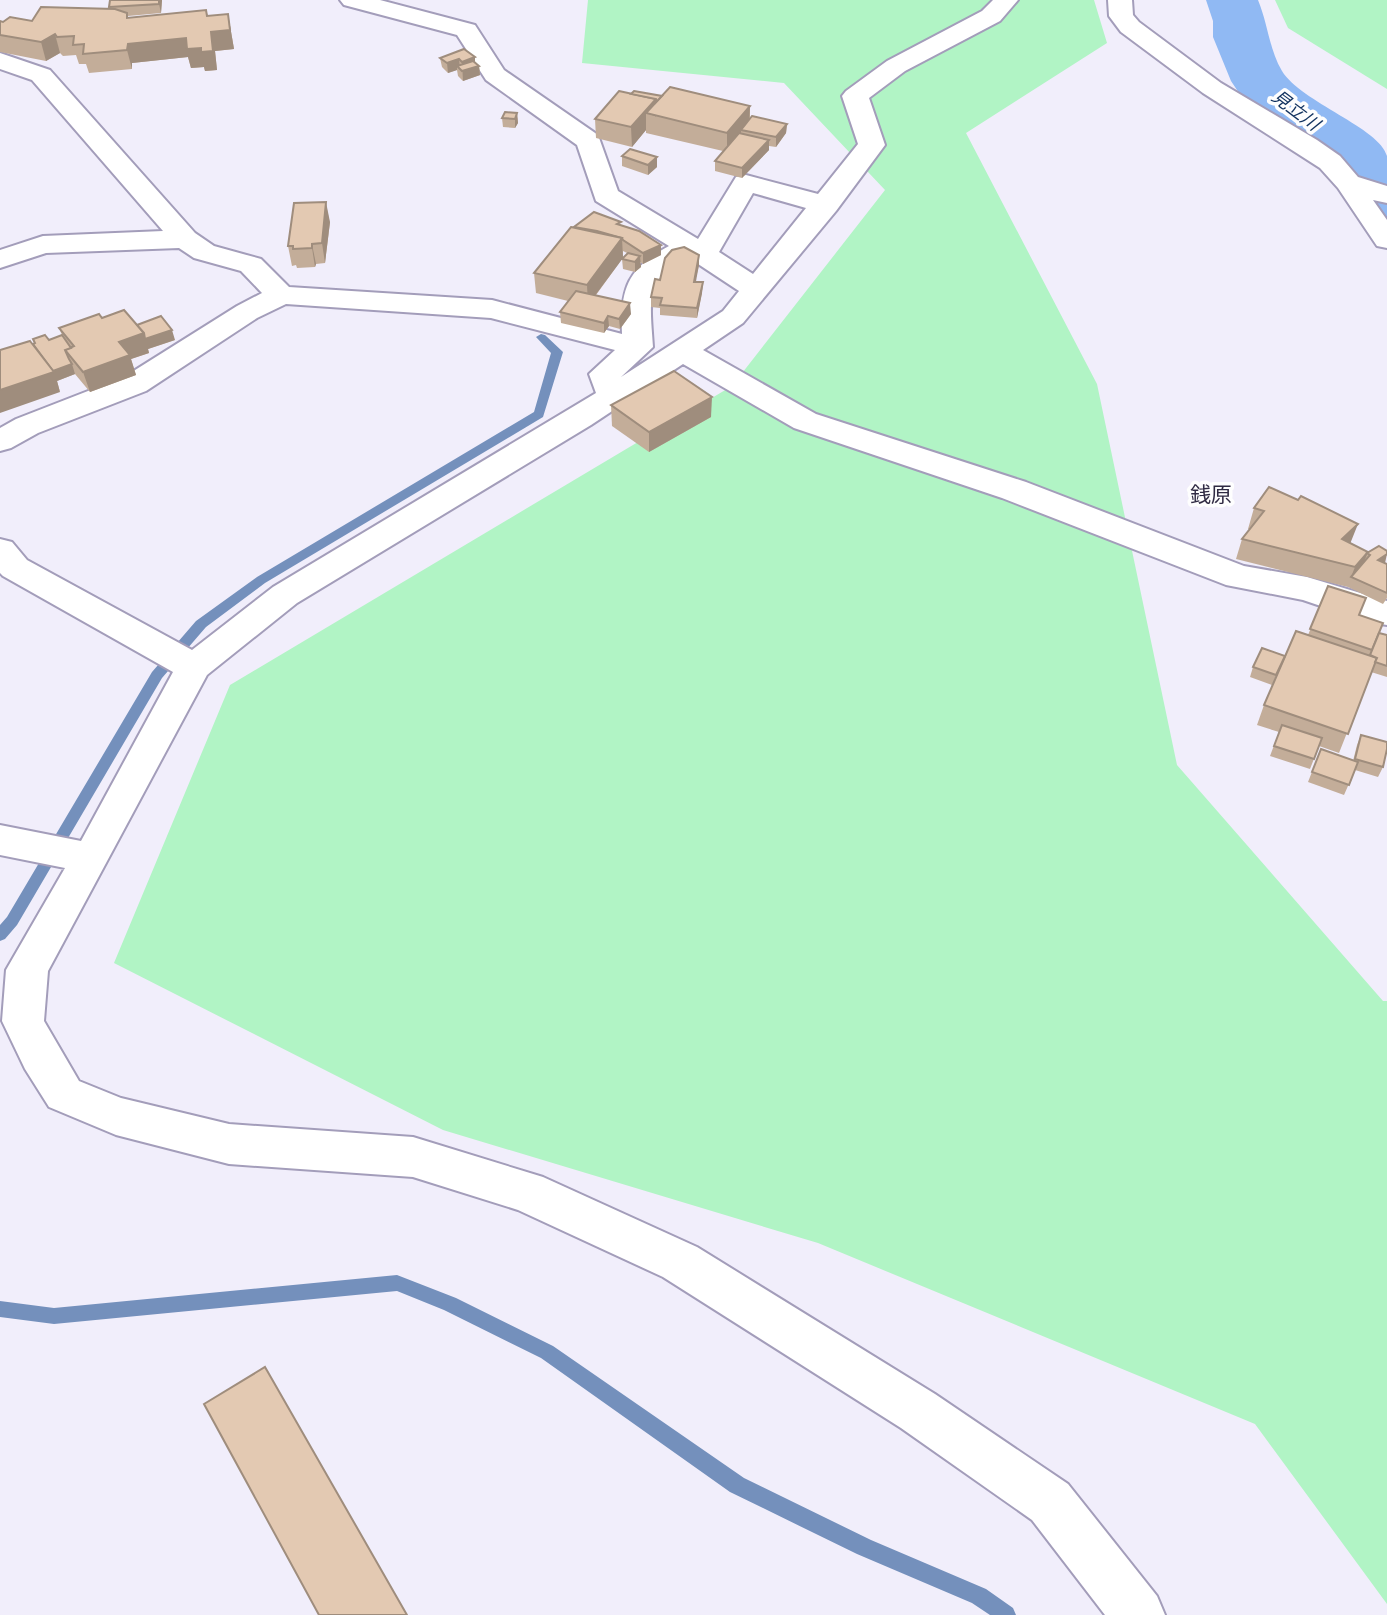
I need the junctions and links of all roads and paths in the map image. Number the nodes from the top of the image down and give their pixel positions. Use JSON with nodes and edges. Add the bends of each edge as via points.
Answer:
{"nodes":[{"id":1,"x":352,"y":0,"type":"edge"},
{"id":2,"x":1006,"y":0,"type":"edge"},
{"id":3,"x":1120,"y":0,"type":"edge"},
{"id":4,"x":0,"y":61,"type":"edge"},
{"id":5,"x":1370,"y":190,"type":"edge"},
{"id":6,"x":826,"y":205,"type":"junction"},
{"id":7,"x":185,"y":239,"type":"junction"},
{"id":8,"x":1387,"y":240,"type":"edge"},
{"id":9,"x":696,"y":250,"type":"junction"},
{"id":10,"x":0,"y":259,"type":"edge"},
{"id":11,"x":756,"y":289,"type":"junction"},
{"id":12,"x":281,"y":295,"type":"junction"},
{"id":13,"x":638,"y":347,"type":"junction"},
{"id":14,"x":683,"y":351,"type":"junction"},
{"id":15,"x":613,"y":397,"type":"junction"},
{"id":16,"x":0,"y":441,"type":"edge"},
{"id":17,"x":0,"y":550,"type":"edge"},
{"id":18,"x":1387,"y":613,"type":"edge"},
{"id":19,"x":194,"y":667,"type":"junction"},
{"id":20,"x":0,"y":840,"type":"edge"},
{"id":21,"x":91,"y":858,"type":"junction"},
{"id":22,"x":1138,"y":1615,"type":"edge"}],
"edges":[{"from":1,"to":9,"type":"street","via":[[466,30],[495,75],[589,141],[607,195]]},
{"from":2,"to":6,"type":"street","via":[[991,16],[896,66],[855,96],[872,145]]},
{"from":3,"to":5,"type":"street","via":[[1121,16],[1130,27],[1212,88]]},
{"from":4,"to":7,"type":"street","via":[[41,75]]},
{"from":5,"to":8,"type":"street"},
{"from":6,"to":9,"type":"street","via":[[746,183]]},
{"from":6,"to":11,"type":"street"},
{"from":7,"to":10,"type":"street","via":[[43,245]]},
{"from":7,"to":12,"type":"street","via":[[204,252],[251,265]]},
{"from":9,"to":11,"type":"street"},
{"from":9,"to":13,"type":"street","via":[[661,261],[646,275],[636,295]]},
{"from":11,"to":14,"type":"street","via":[[733,317]]},
{"from":12,"to":13,"type":"street","via":[[492,309]]},
{"from":12,"to":16,"type":"street","via":[[135,384]]},
{"from":13,"to":15,"type":"street","via":[[604,374]]},
{"from":14,"to":15,"type":"street"},
{"from":14,"to":18,"type":"street","via":[[805,421],[1014,490],[1238,578],[1307,589]]},
{"from":15,"to":19,"type":"street","via":[[285,595]]},
{"from":17,"to":19,"type":"street","via":[[15,568]]},
{"from":19,"to":21,"type":"street"},
{"from":20,"to":21,"type":"street"},
{"from":21,"to":22,"type":"street","via":[[27,970],[23,1021],[64,1094],[116,1116],[229,1144],[413,1157],[527,1192],[680,1262],[918,1411],[1050,1502]]}]}
